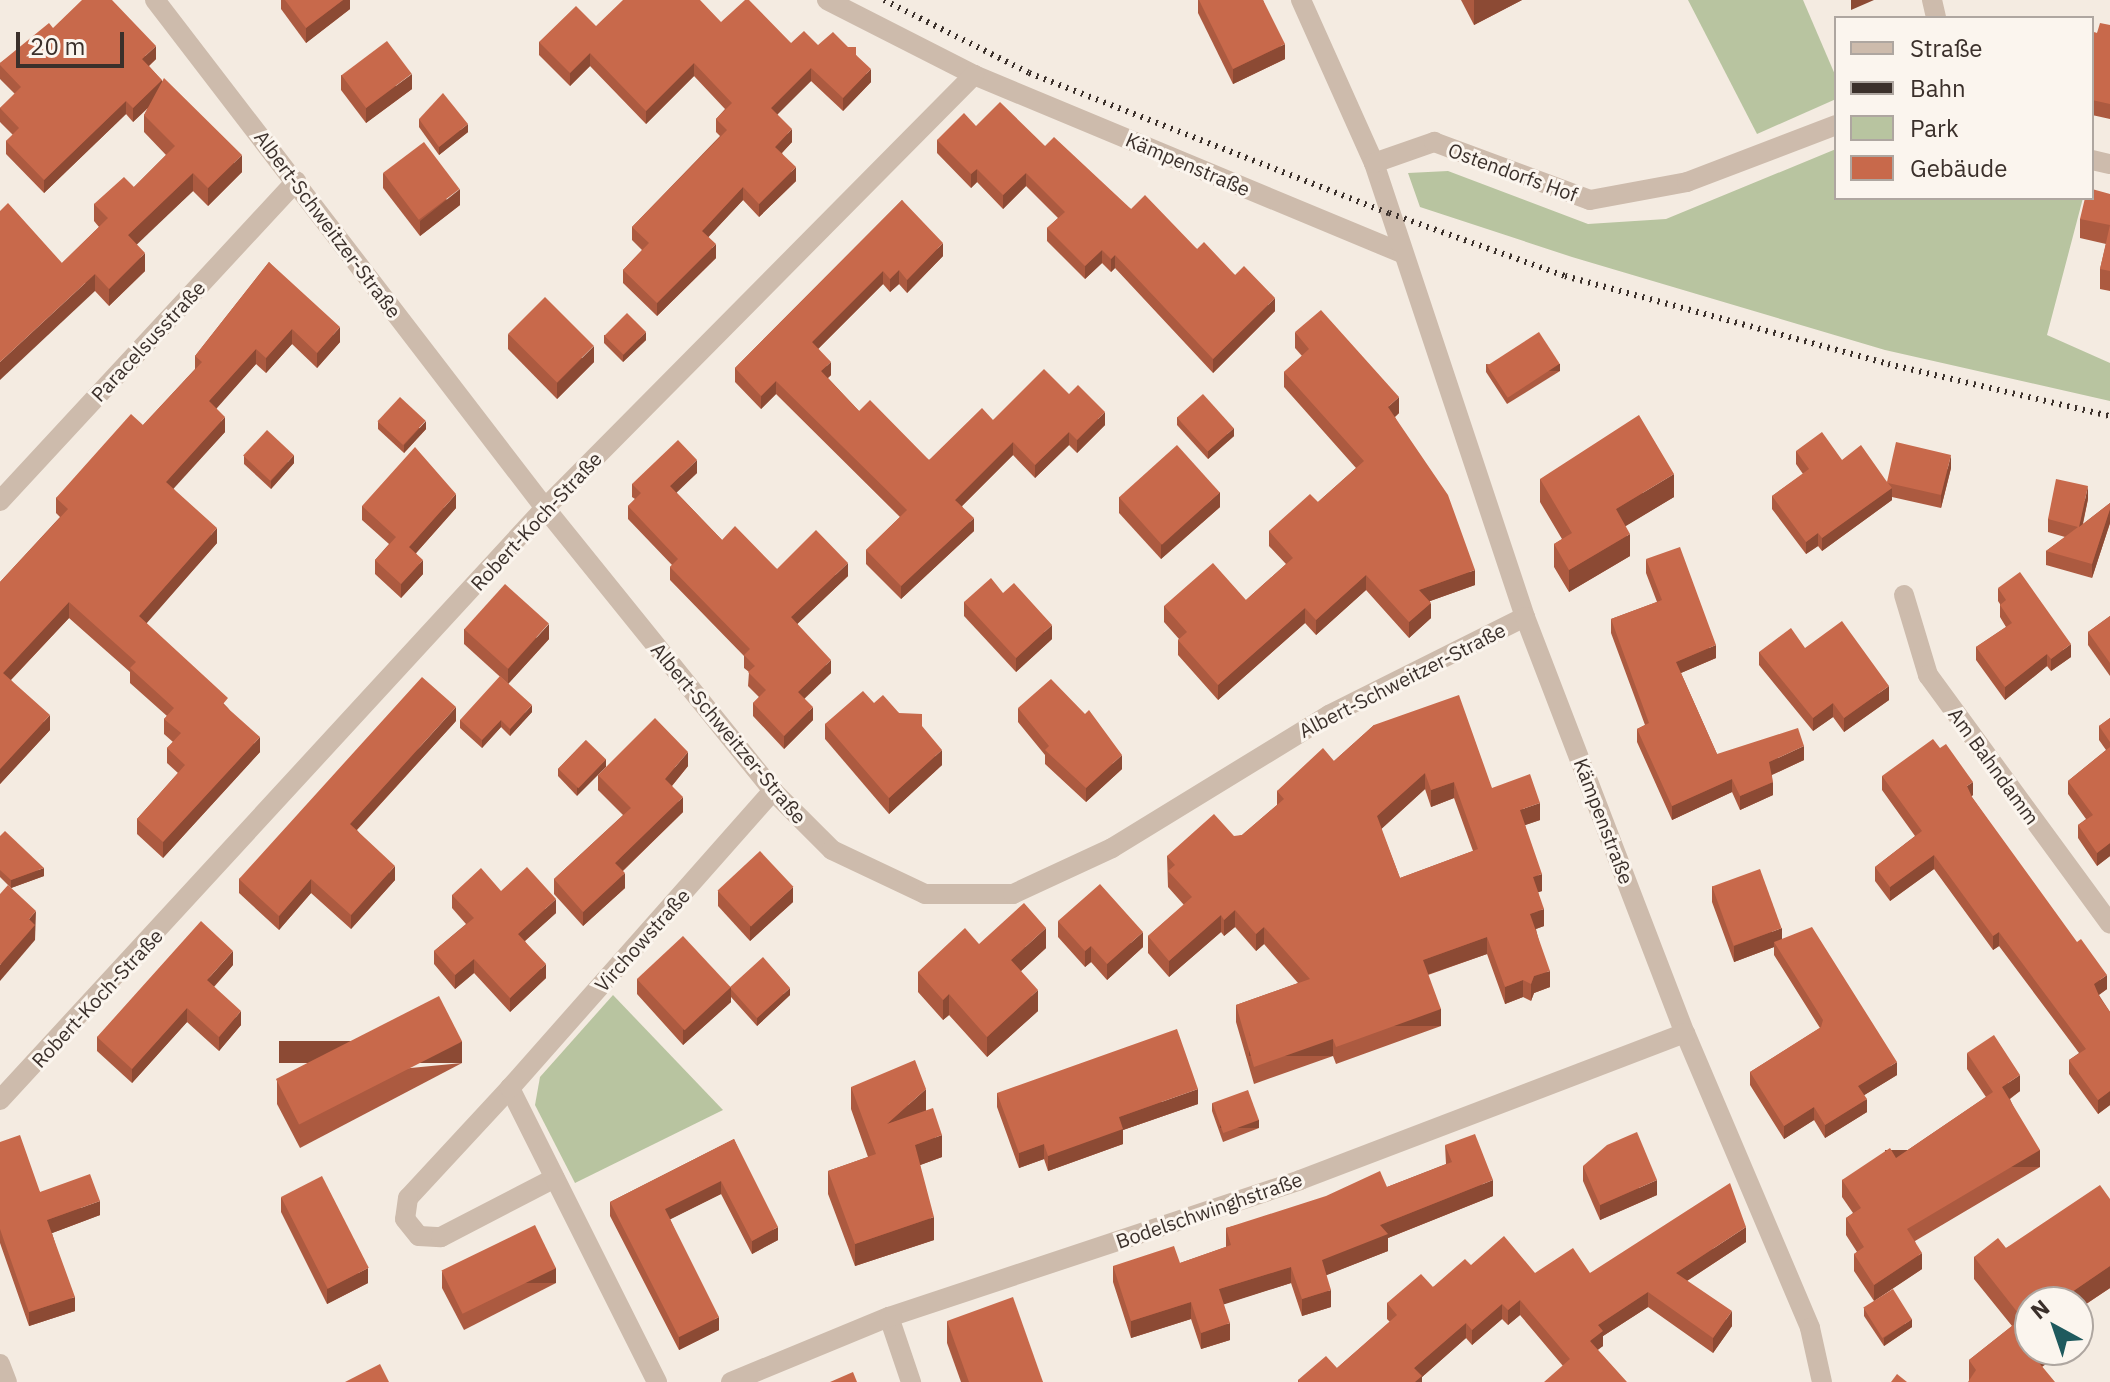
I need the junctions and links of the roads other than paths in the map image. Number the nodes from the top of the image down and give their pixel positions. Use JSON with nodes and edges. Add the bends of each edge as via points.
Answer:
{"nodes":[{"id":1,"x":155,"y":0,"type":"edge"},
{"id":2,"x":827,"y":0,"type":"edge"},
{"id":3,"x":1301,"y":0,"type":"edge"},
{"id":4,"x":974,"y":75,"type":"junction"},
{"id":5,"x":1834,"y":126,"type":"edge"},
{"id":6,"x":1374,"y":163,"type":"junction"},
{"id":7,"x":296,"y":181,"type":"junction"},
{"id":8,"x":1402,"y":253,"type":"junction"},
{"id":9,"x":0,"y":501,"type":"edge"},
{"id":10,"x":545,"y":508,"type":"junction"},
{"id":11,"x":1904,"y":595,"type":"dead end"},
{"id":12,"x":1525,"y":617,"type":"junction"},
{"id":13,"x":773,"y":791,"type":"junction"},
{"id":14,"x":2110,"y":924,"type":"edge"},
{"id":15,"x":1685,"y":1033,"type":"junction"},
{"id":16,"x":510,"y":1088,"type":"junction"},
{"id":17,"x":0,"y":1100,"type":"edge"},
{"id":18,"x":555,"y":1178,"type":"junction"},
{"id":19,"x":889,"y":1317,"type":"junction"},
{"id":20,"x":0,"y":1364,"type":"edge"},
{"id":21,"x":7,"y":1382,"type":"edge"},
{"id":22,"x":657,"y":1382,"type":"edge"},
{"id":23,"x":731,"y":1382,"type":"edge"},
{"id":24,"x":911,"y":1382,"type":"edge"},
{"id":25,"x":1822,"y":1382,"type":"edge"}],
"edges":[{"from":1,"to":7,"type":"street","name":"Albert-Schweitzer-Straße"},
{"from":2,"to":4,"type":"street"},
{"from":3,"to":6,"type":"street","name":"Kämpenstraße"},
{"from":4,"to":8,"type":"street","name":"Kämpenstraße"},
{"from":4,"to":10,"type":"street","name":"Robert-Koch-Straße"},
{"from":5,"to":6,"type":"street","name":"Ostendorfs Hof","via":[[1687,182],[1590,200],[1434,142]]},
{"from":6,"to":8,"type":"street","name":"Kämpenstraße"},
{"from":7,"to":9,"type":"street","name":"Paracelsusstraße"},
{"from":7,"to":10,"type":"street","name":"Albert-Schweitzer-Straße"},
{"from":8,"to":12,"type":"street","name":"Kämpenstraße"},
{"from":10,"to":13,"type":"street","name":"Albert-Schweitzer-Straße"},
{"from":10,"to":17,"type":"street","name":"Robert-Koch-Straße"},
{"from":11,"to":14,"type":"street","name":"Am Bahndamm","via":[[1928,675]]},
{"from":12,"to":13,"type":"street","name":"Albert-Schweitzer-Straße","via":[[1329,715],[1112,848],[1013,894],[925,894],[832,850]]},
{"from":12,"to":15,"type":"street","name":"Kämpenstraße"},
{"from":13,"to":16,"type":"street","name":"Virchowstraße"},
{"from":15,"to":19,"type":"street","name":"Bodelschwinghstraße","via":[[1300,1180]]},
{"from":15,"to":25,"type":"street","name":"Kämpenstraße","via":[[1810,1328]]},
{"from":16,"to":18,"type":"street"},
{"from":16,"to":18,"type":"street","name":"Virchowstraße","via":[[408,1198],[405,1219],[419,1236],[441,1237]]},
{"from":18,"to":22,"type":"street"},
{"from":19,"to":23,"type":"street","name":"Bodelschwinghstraße"},
{"from":19,"to":24,"type":"street"},
{"from":20,"to":21,"type":"street"}]}
